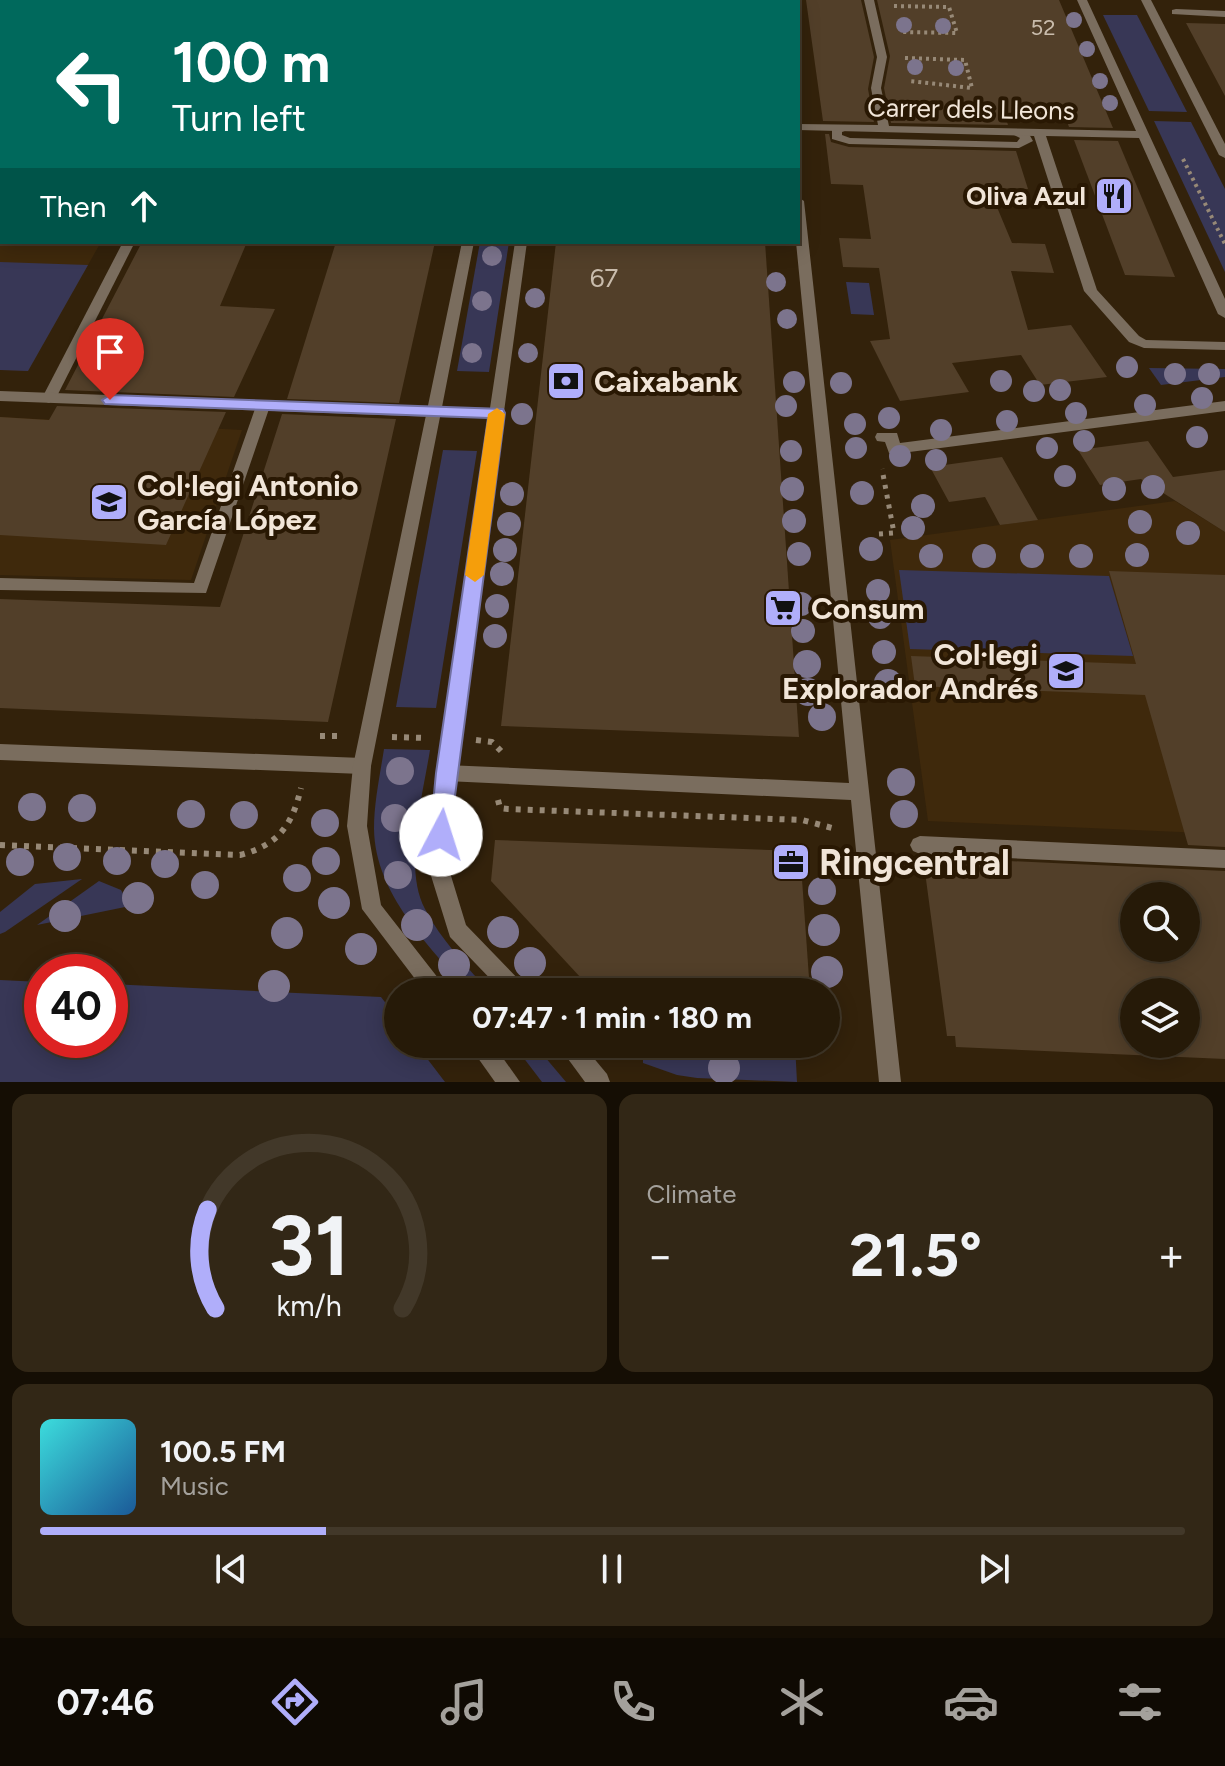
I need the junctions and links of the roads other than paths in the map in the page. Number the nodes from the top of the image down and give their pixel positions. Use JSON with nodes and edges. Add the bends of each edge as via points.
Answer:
{"nodes":[{"id":1,"x":869,"y":0,"type":"edge"},
{"id":2,"x":1082,"y":0,"type":"edge"},
{"id":3,"x":1146,"y":0,"type":"edge"},
{"id":4,"x":1176,"y":12,"type":"dead end"},
{"id":5,"x":1225,"y":14,"type":"edge"},
{"id":6,"x":800,"y":127,"type":"edge"},
{"id":7,"x":847,"y":128,"type":"junction"},
{"id":8,"x":884,"y":128,"type":"junction"},
{"id":9,"x":1014,"y":132,"type":"junction"},
{"id":10,"x":1039,"y":133,"type":"junction"},
{"id":11,"x":1142,"y":135,"type":"junction"},
{"id":12,"x":1225,"y":155,"type":"edge"},
{"id":13,"x":800,"y":220,"type":"edge"},
{"id":14,"x":128,"y":244,"type":"edge"},
{"id":15,"x":468,"y":244,"type":"edge"},
{"id":16,"x":521,"y":244,"type":"edge"},
{"id":17,"x":1223,"y":307,"type":"edge"},
{"id":18,"x":1225,"y":346,"type":"edge"},
{"id":19,"x":0,"y":396,"type":"edge"},
{"id":20,"x":49,"y":398,"type":"junction"},
{"id":21,"x":263,"y":406,"type":"junction"},
{"id":22,"x":1225,"y":406,"type":"edge"},
{"id":23,"x":436,"y":412,"type":"junction"},
{"id":24,"x":497,"y":413,"type":"junction"},
{"id":25,"x":882,"y":437,"type":"dead end"},
{"id":26,"x":0,"y":584,"type":"edge"},
{"id":27,"x":0,"y":752,"type":"edge"},
{"id":28,"x":362,"y":766,"type":"junction"},
{"id":29,"x":446,"y":773,"type":"junction"},
{"id":30,"x":860,"y":792,"type":"junction"},
{"id":31,"x":920,"y":845,"type":"dead end"},
{"id":32,"x":1225,"y":859,"type":"edge"},
{"id":33,"x":427,"y":978,"type":"edge"},
{"id":34,"x":503,"y":978,"type":"edge"},
{"id":35,"x":490,"y":1058,"type":"edge"},
{"id":36,"x":579,"y":1058,"type":"edge"},
{"id":37,"x":509,"y":1082,"type":"edge"},
{"id":38,"x":599,"y":1082,"type":"edge"},
{"id":39,"x":890,"y":1082,"type":"edge"}],
"edges":[{"from":1,"to":8,"type":"street","via":[[882,57],[876,88]]},
{"from":2,"to":11,"type":"street"},
{"from":3,"to":12,"type":"street"},
{"from":4,"to":5,"type":"street"},
{"from":6,"to":7,"type":"street","name":"Carrer dels Lleons"},
{"from":7,"to":8,"type":"street","name":"Carrer dels Lleons"},
{"from":7,"to":9,"type":"street","via":[[836,130],[836,137],[1019,145],[1027,141]]},
{"from":8,"to":9,"type":"street","name":"Carrer dels Lleons"},
{"from":9,"to":10,"type":"street","name":"Carrer dels Lleons"},
{"from":10,"to":11,"type":"street","name":"Carrer dels Lleons"},
{"from":10,"to":18,"type":"street","via":[[1095,298],[1144,344]]},
{"from":11,"to":17,"type":"street"},
{"from":13,"to":30,"type":"street"},
{"from":14,"to":20,"type":"street"},
{"from":15,"to":23,"type":"street"},
{"from":16,"to":24,"type":"street"},
{"from":19,"to":20,"type":"street"},
{"from":20,"to":21,"type":"street"},
{"from":21,"to":23,"type":"street"},
{"from":21,"to":26,"type":"street","via":[[200,589]]},
{"from":22,"to":25,"type":"street","via":[[894,449],[892,437]]},
{"from":23,"to":24,"type":"street"},
{"from":23,"to":28,"type":"street","via":[[360,736]]},
{"from":24,"to":29,"type":"street","via":[[461,739]]},
{"from":27,"to":28,"type":"street"},
{"from":28,"to":33,"type":"street","via":[[357,826],[372,909]]},
{"from":29,"to":30,"type":"street"},
{"from":29,"to":34,"type":"street","via":[[438,866],[457,930]]},
{"from":30,"to":39,"type":"street"},
{"from":31,"to":32,"type":"street"},
{"from":35,"to":37,"type":"street"},
{"from":36,"to":38,"type":"street"}]}
